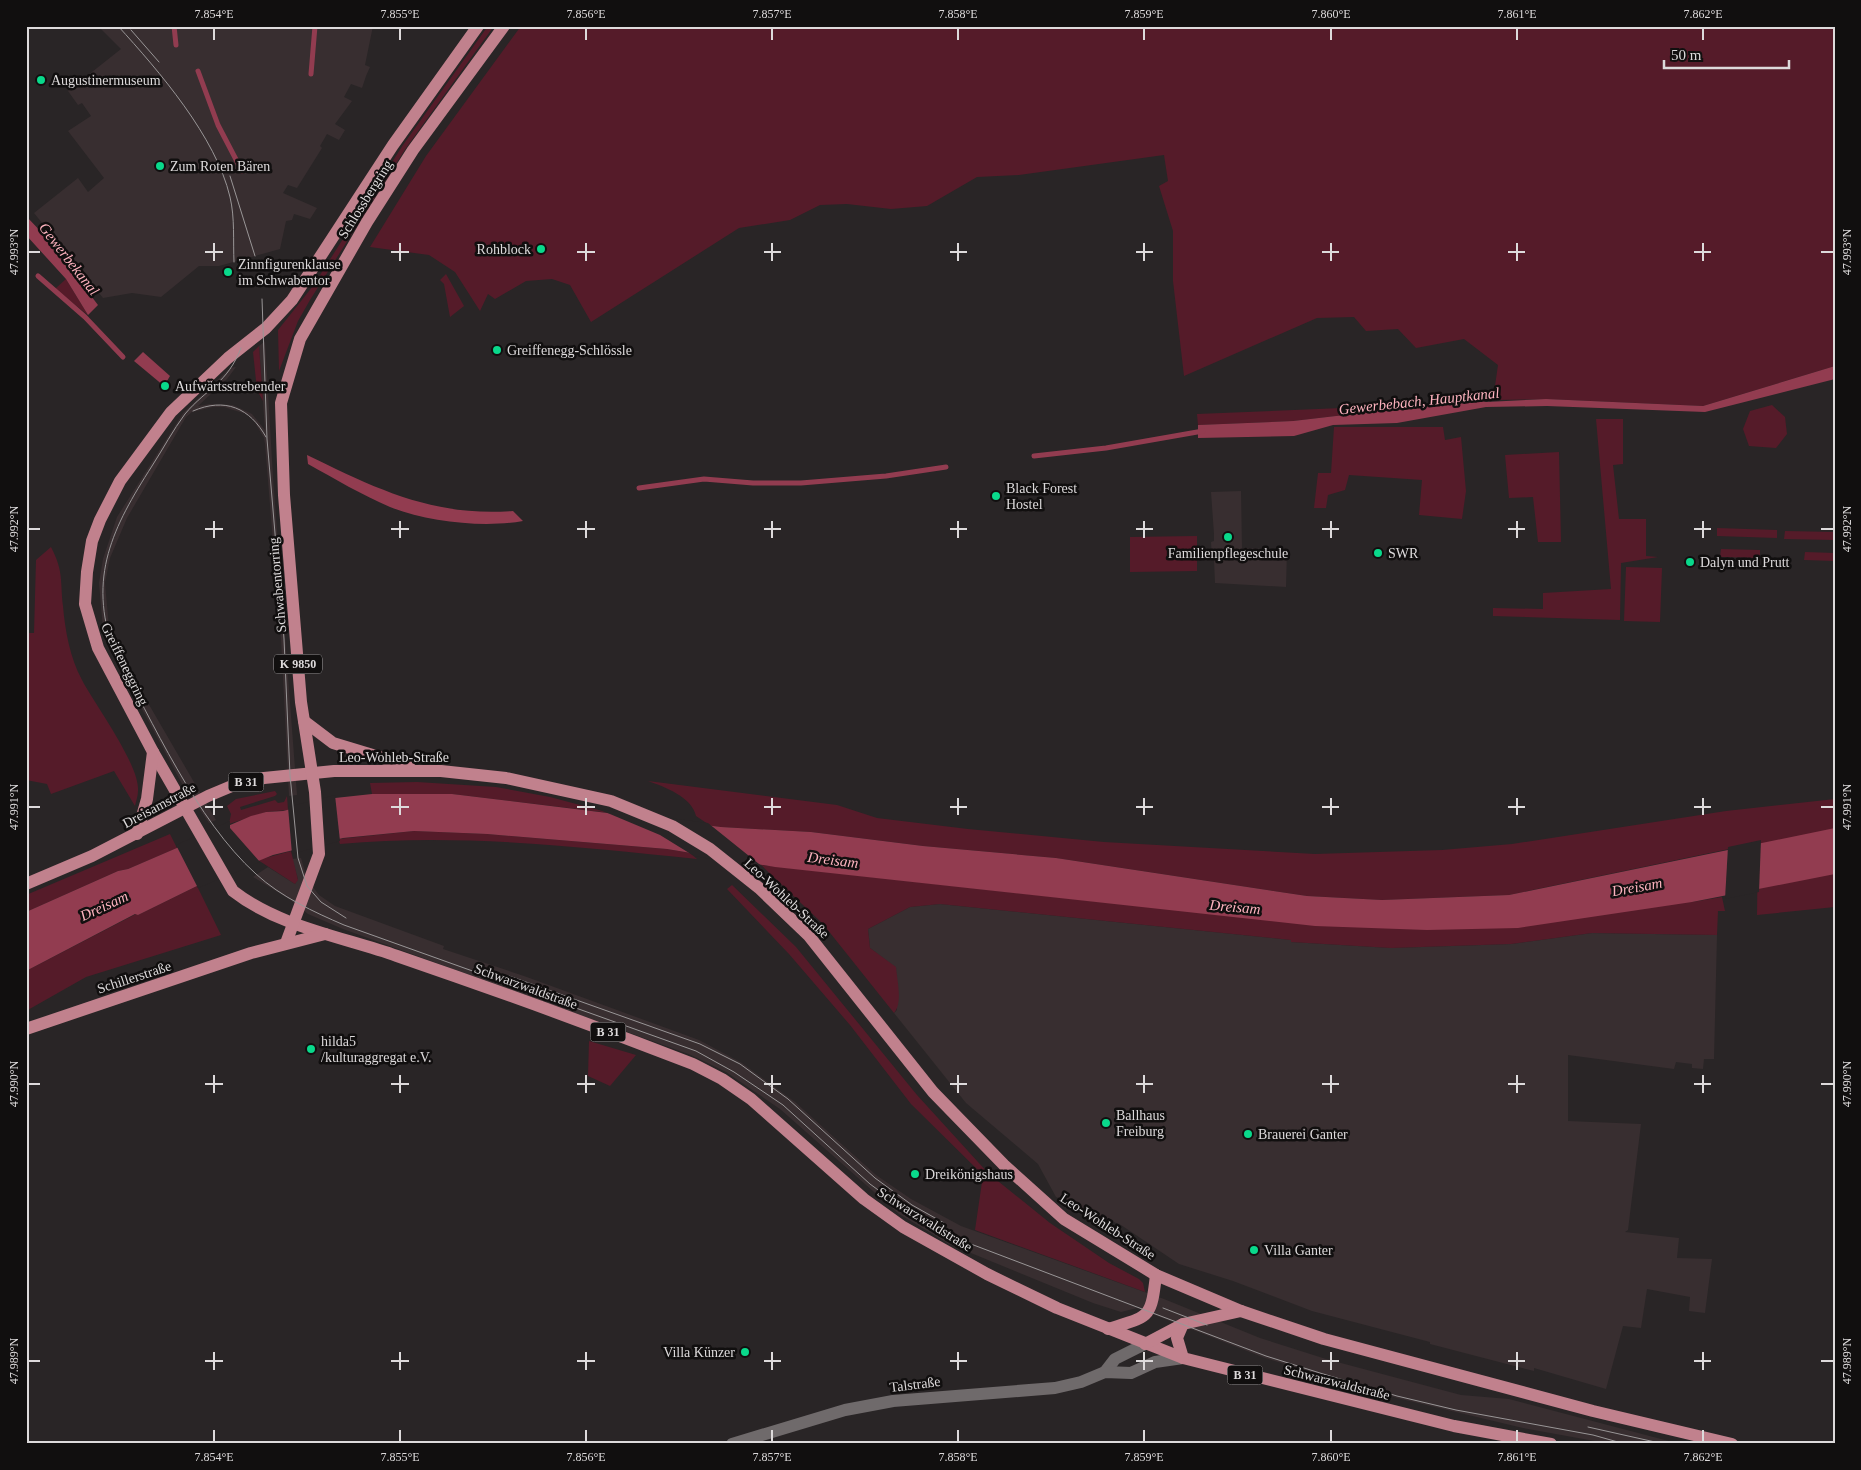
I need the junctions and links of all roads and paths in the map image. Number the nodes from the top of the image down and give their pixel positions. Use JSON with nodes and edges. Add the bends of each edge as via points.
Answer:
{"nodes":[{"id":1,"x":478,"y":26,"type":"edge"},
{"id":2,"x":504,"y":26,"type":"edge"},
{"id":3,"x":228,"y":358,"type":"joint"},
{"id":4,"x":280,"y":425,"type":"joint"},
{"id":5,"x":304,"y":721,"type":"junction"},
{"id":6,"x":153,"y":752,"type":"junction"},
{"id":7,"x":423,"y":770,"type":"junction"},
{"id":8,"x":312,"y":772,"type":"junction"},
{"id":9,"x":185,"y":808,"type":"junction"},
{"id":10,"x":137,"y":834,"type":"junction"},
{"id":11,"x":26,"y":884,"type":"edge"},
{"id":12,"x":233,"y":891,"type":"joint"},
{"id":13,"x":294,"y":922,"type":"junction"},
{"id":14,"x":325,"y":934,"type":"junction"},
{"id":15,"x":286,"y":943,"type":"junction"},
{"id":16,"x":251,"y":953,"type":"joint"},
{"id":17,"x":26,"y":1029,"type":"edge"},
{"id":18,"x":1156,"y":1275,"type":"junction"},
{"id":19,"x":1241,"y":1311,"type":"junction"},
{"id":20,"x":1183,"y":1324,"type":"junction"},
{"id":21,"x":1108,"y":1329,"type":"junction"},
{"id":22,"x":1145,"y":1344,"type":"junction"},
{"id":23,"x":1183,"y":1358,"type":"junction"},
{"id":24,"x":1105,"y":1372,"type":"junction"},
{"id":25,"x":732,"y":1444,"type":"edge"},
{"id":26,"x":1551,"y":1444,"type":"edge"},
{"id":27,"x":1732,"y":1444,"type":"edge"}],
"edges":[{"from":1,"to":3,"type":"main road","name":"Schlossbergring","via":[[393,145],[292,300],[266,328]]},
{"from":2,"to":4,"type":"main road","name":"Schlossbergring","via":[[413,150],[367,222],[300,339],[281,403]]},
{"from":3,"to":6,"type":"main road","name":"Greiffeneggring","via":[[172,412],[120,481],[92,541],[87,572],[89,624],[98,648]]},
{"from":4,"to":5,"type":"main road","name":"Schwabentorring","number":"K 9850"},
{"from":5,"to":7,"type":"main road","via":[[333,744]]},
{"from":5,"to":8,"type":"main road","name":"Schwabentorring","number":"K 9850"},
{"from":6,"to":9,"type":"main road","name":"Greiffeneggring"},
{"from":6,"to":10,"type":"main road"},
{"from":7,"to":8,"type":"main road","name":"Leo-Wohleb-Straße","number":"B 31"},
{"from":7,"to":18,"type":"main road","name":"Leo-Wohleb-Straße","number":"B 31","via":[[506,778],[611,800],[672,826],[710,849],[809,936],[933,1092],[1004,1165],[1064,1219]]},
{"from":8,"to":9,"type":"main road","name":"Dreisamstraße","number":"B 31","via":[[239,783]]},
{"from":8,"to":13,"type":"main road","number":"K 9850","via":[[319,858]]},
{"from":9,"to":10,"type":"main road","name":"Dreisamstraße","number":"B 31"},
{"from":9,"to":12,"type":"main road","name":"Greiffeneggring"},
{"from":10,"to":11,"type":"main road","name":"Dreisamstraße","number":"B 31","via":[[70,867]]},
{"from":12,"to":13,"type":"main road","name":"Schwarzwaldstraße","via":[[251,905]]},
{"from":13,"to":14,"type":"main road","name":"Schwarzwaldstraße"},
{"from":13,"to":15,"type":"main road"},
{"from":14,"to":15,"type":"main road","name":"Schwarzwaldstraße","number":"B 31"},
{"from":14,"to":21,"type":"main road","name":"Schwarzwaldstraße","number":"B 31","via":[[441,971],[693,1064],[751,1098],[864,1199],[903,1227],[1012,1287]]},
{"from":15,"to":16,"type":"main road","name":"Schwarzwaldstraße","number":"B 31"},
{"from":16,"to":17,"type":"main road","name":"Schillerstraße","number":"B 31"},
{"from":18,"to":19,"type":"main road","number":"B 31"},
{"from":18,"to":21,"type":"main road","via":[[1150,1311],[1142,1318]]},
{"from":19,"to":20,"type":"main road"},
{"from":19,"to":27,"type":"main road","number":"B 31","via":[[1324,1339],[1432,1369]]},
{"from":20,"to":22,"type":"main road"},
{"from":20,"to":23,"type":"main road","via":[[1177,1338]]},
{"from":21,"to":22,"type":"main road","name":"Schwarzwaldstraße","number":"B 31"},
{"from":22,"to":23,"type":"main road","name":"Schwarzwaldstraße","number":"B 31"},
{"from":22,"to":24,"type":"street","name":"Talstraße","via":[[1115,1359]]},
{"from":23,"to":24,"type":"street","name":"Talstraße","via":[[1155,1362],[1132,1373]]},
{"from":23,"to":26,"type":"main road","name":"Schwarzwaldstraße","number":"B 31","via":[[1454,1426]]},
{"from":24,"to":25,"type":"street","name":"Talstraße","via":[[1055,1388],[920,1397],[855,1408]]}]}
